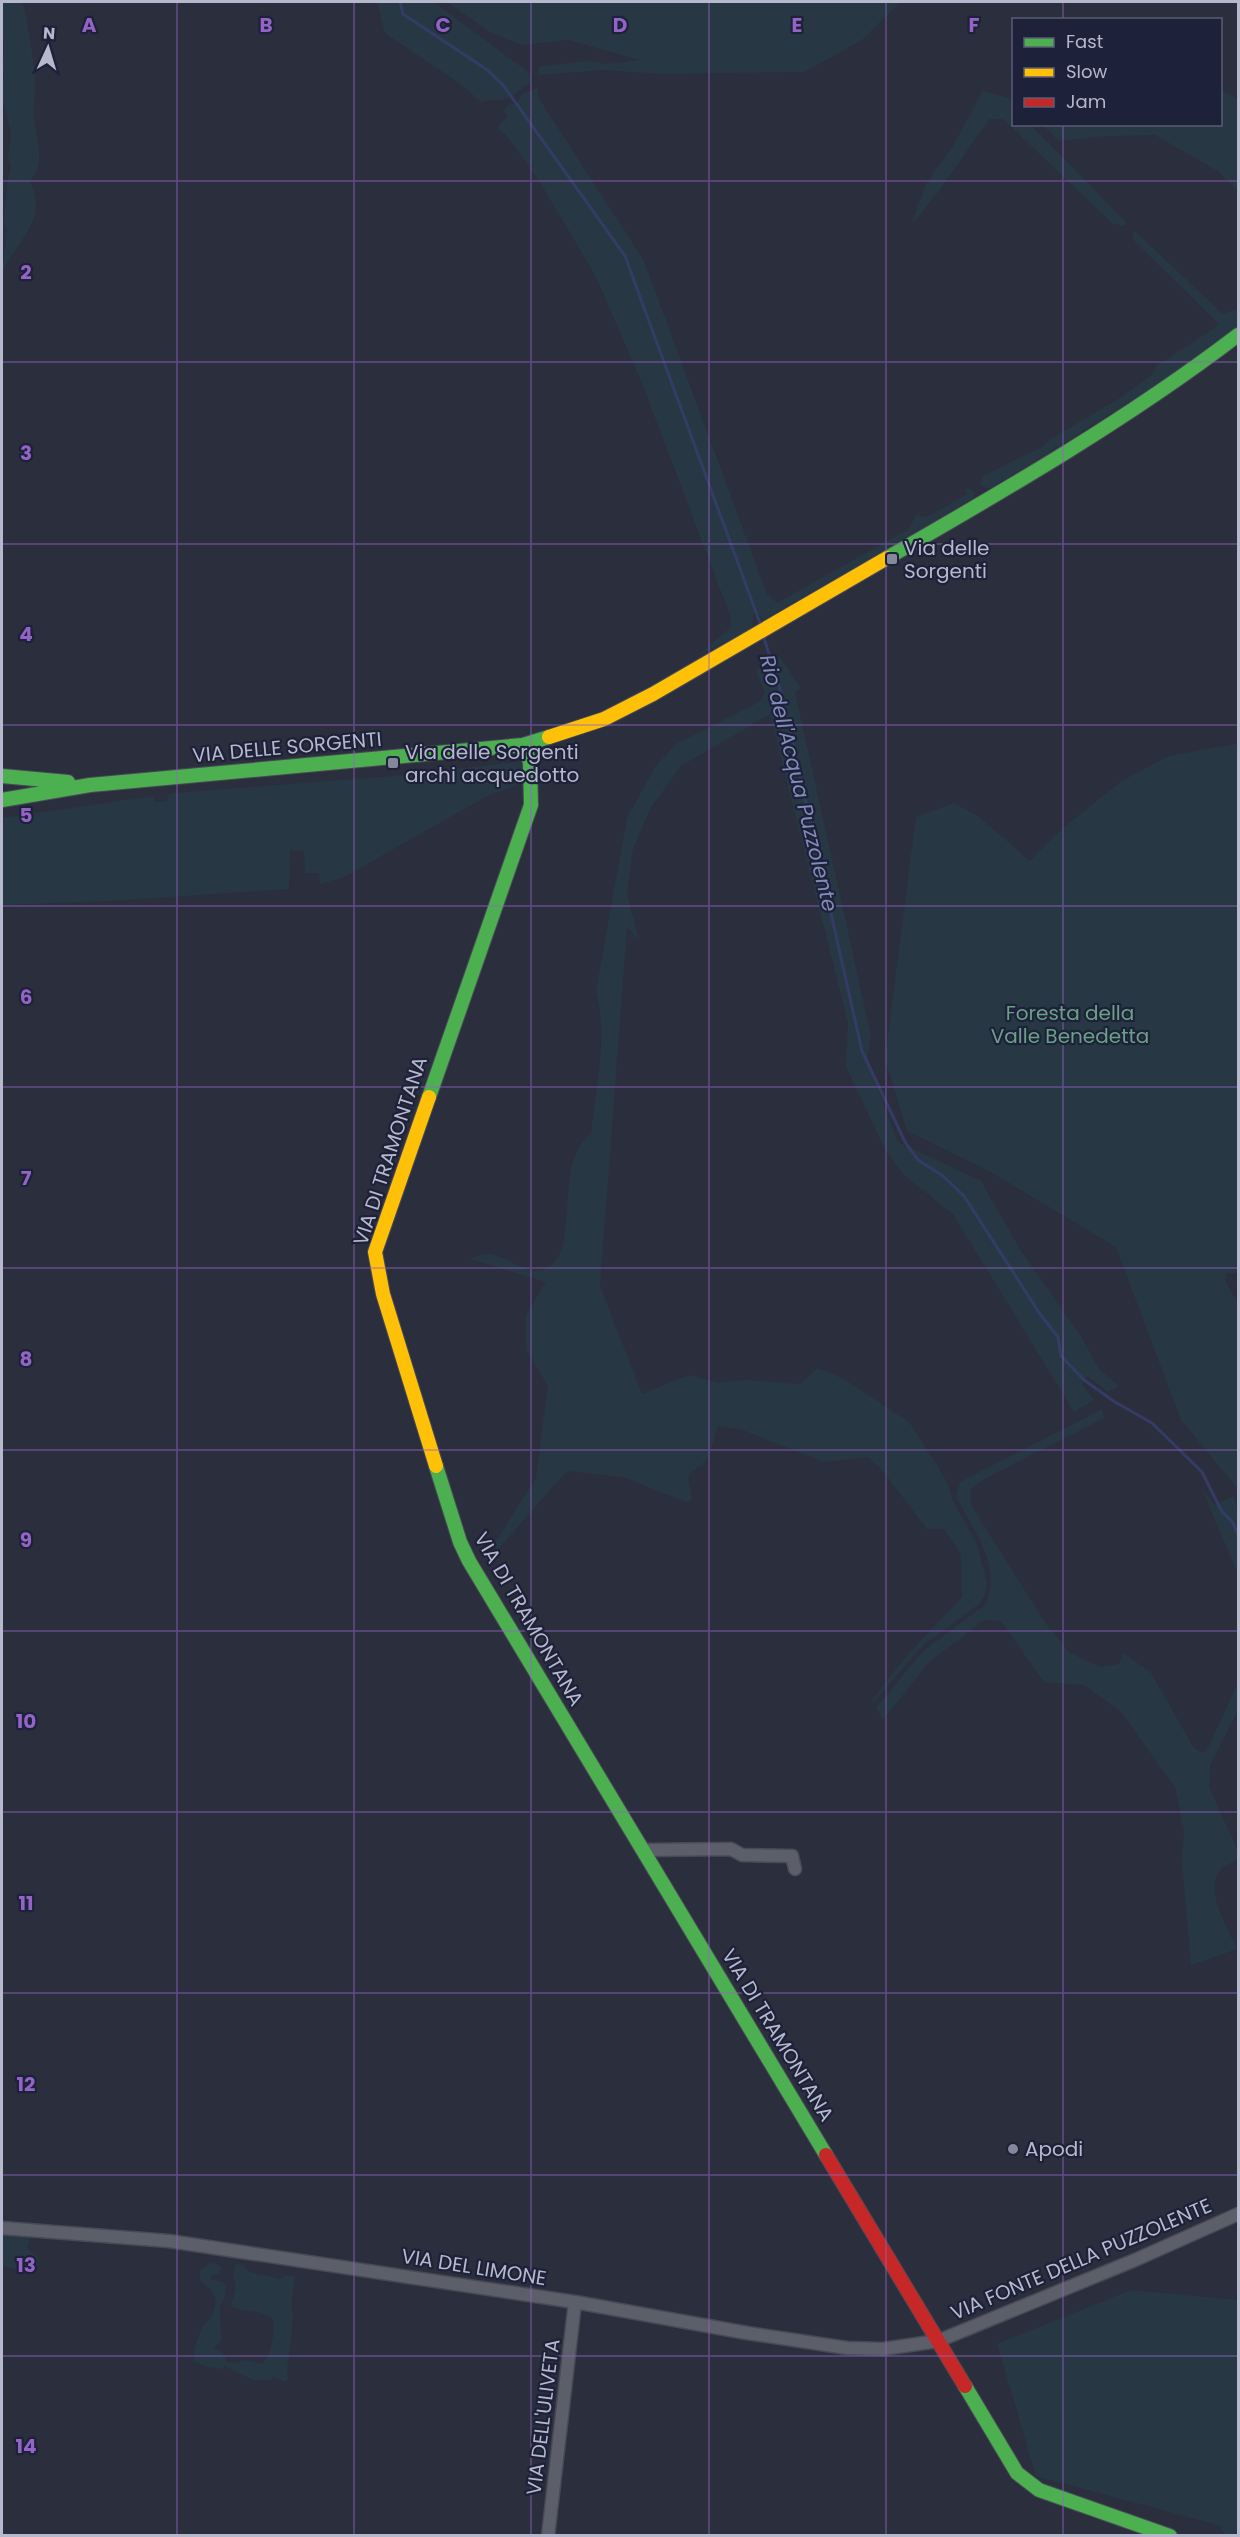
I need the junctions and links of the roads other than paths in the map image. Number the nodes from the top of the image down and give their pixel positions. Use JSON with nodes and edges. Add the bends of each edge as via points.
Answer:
{"nodes":[{"id":1,"x":1239,"y":335,"type":"edge"},
{"id":2,"x":523,"y":745,"type":"junction"},
{"id":3,"x":2,"y":776,"type":"edge"},
{"id":4,"x":90,"y":785,"type":"junction"},
{"id":5,"x":2,"y":800,"type":"edge"},
{"id":6,"x":644,"y":1850,"type":"junction"},
{"id":7,"x":795,"y":1869,"type":"dead end"},
{"id":8,"x":1239,"y":2214,"type":"edge"},
{"id":9,"x":2,"y":2228,"type":"edge"},
{"id":10,"x":575,"y":2302,"type":"junction"},
{"id":11,"x":938,"y":2341,"type":"junction"},
{"id":12,"x":548,"y":2535,"type":"edge"},
{"id":13,"x":1170,"y":2535,"type":"edge"}],
"edges":[{"from":1,"to":2,"type":"street","name":"VIA DELLE SORGENTI","via":[[1182,378],[1007,488],[625,710]]},
{"from":2,"to":4,"type":"street","name":"VIA DELLE SORGENTI"},
{"from":2,"to":6,"type":"street","name":"VIA DI TRAMONTANA","via":[[530,762],[531,805],[377,1241],[376,1266],[460,1542]]},
{"from":3,"to":4,"type":"street","name":"VIA DELLE SORGENTI"},
{"from":4,"to":5,"type":"street","name":"VIA DELLE SORGENTI"},
{"from":6,"to":7,"type":"street","via":[[731,1849],[742,1855],[792,1856]]},
{"from":6,"to":11,"type":"street","name":"VIA DI TRAMONTANA"},
{"from":8,"to":11,"type":"street","name":"VIA FONTE DELLA PUZZOLENTE"},
{"from":9,"to":10,"type":"street","name":"VIA DEL LIMONE","via":[[169,2241]]},
{"from":10,"to":11,"type":"street","name":"VIA DEL LIMONE","via":[[847,2348],[883,2349]]},
{"from":10,"to":12,"type":"street","name":"VIA DELL'ULIVETA"},
{"from":11,"to":13,"type":"street","name":"VIA DI TRAMONTANA","via":[[1017,2473],[1039,2490]]}]}
